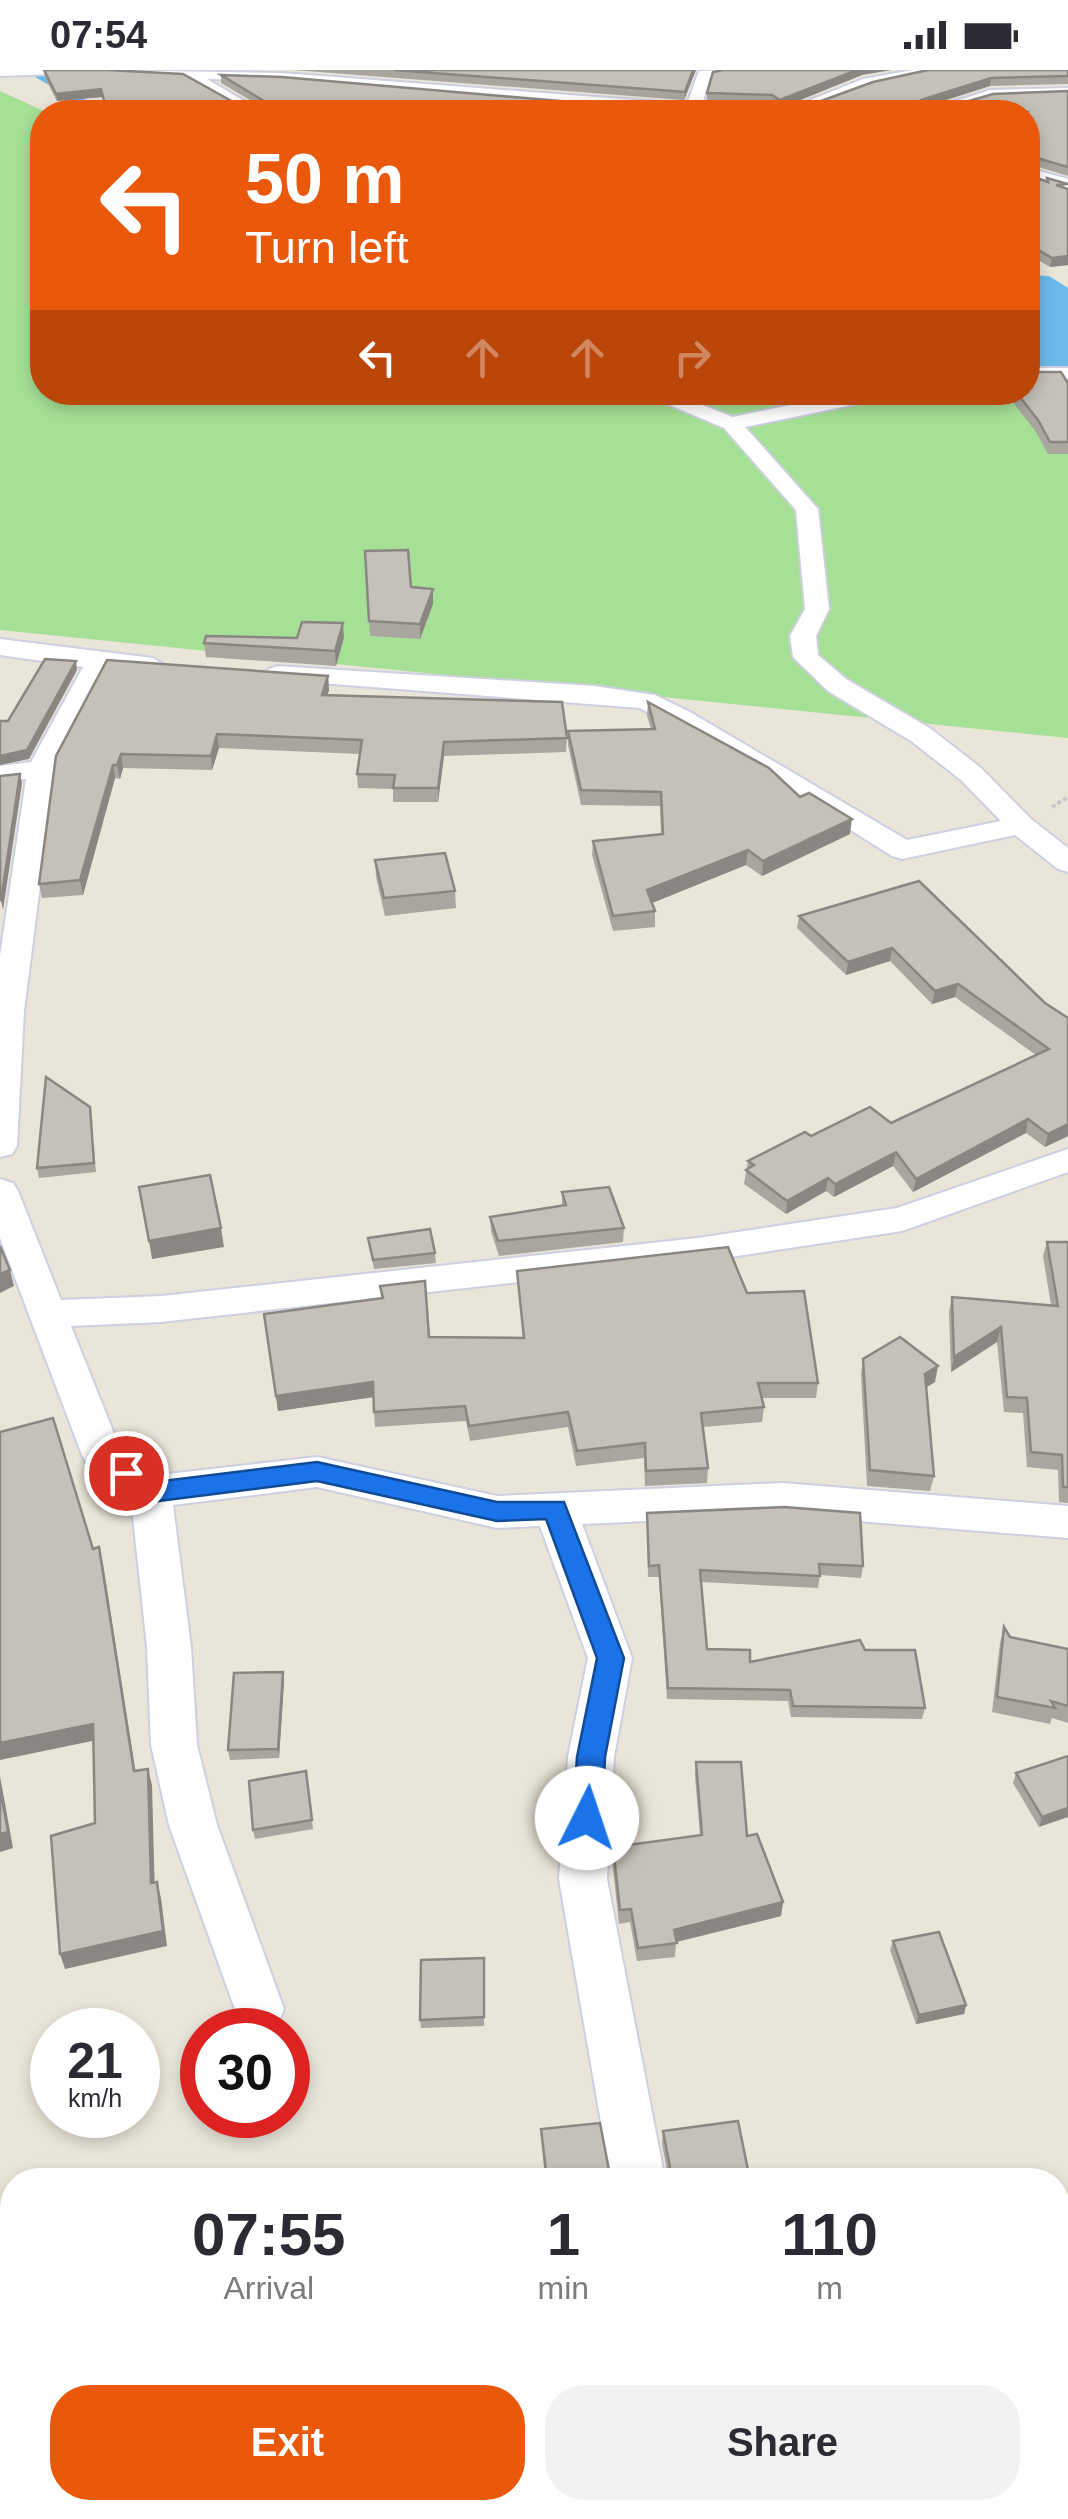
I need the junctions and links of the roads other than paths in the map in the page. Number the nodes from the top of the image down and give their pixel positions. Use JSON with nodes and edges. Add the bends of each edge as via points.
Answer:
{"nodes":[{"id":1,"x":53,"y":70,"type":"edge"},
{"id":2,"x":107,"y":70,"type":"edge"},
{"id":3,"x":348,"y":70,"type":"edge"},
{"id":4,"x":732,"y":70,"type":"edge"},
{"id":5,"x":940,"y":70,"type":"edge"},
{"id":6,"x":0,"y":72,"type":"edge"},
{"id":7,"x":187,"y":72,"type":"edge"},
{"id":8,"x":328,"y":83,"type":"junction"},
{"id":9,"x":1068,"y":92,"type":"edge"},
{"id":10,"x":234,"y":100,"type":"edge"},
{"id":11,"x":595,"y":100,"type":"edge"},
{"id":12,"x":696,"y":100,"type":"edge"},
{"id":13,"x":820,"y":100,"type":"edge"},
{"id":14,"x":970,"y":100,"type":"edge"},
{"id":15,"x":1040,"y":177,"type":"edge"},
{"id":16,"x":1068,"y":184,"type":"edge"},
{"id":17,"x":1040,"y":374,"type":"edge"},
{"id":18,"x":1068,"y":374,"type":"edge"},
{"id":19,"x":682,"y":405,"type":"edge"},
{"id":20,"x":822,"y":405,"type":"edge"},
{"id":21,"x":731,"y":424,"type":"junction"},
{"id":22,"x":0,"y":647,"type":"edge"},
{"id":23,"x":100,"y":662,"type":"junction"},
{"id":24,"x":175,"y":667,"type":"edge"},
{"id":25,"x":250,"y":672,"type":"edge"},
{"id":26,"x":41,"y":769,"type":"junction"},
{"id":27,"x":0,"y":774,"type":"edge"},
{"id":28,"x":1022,"y":825,"type":"junction"},
{"id":29,"x":1068,"y":864,"type":"edge"},
{"id":30,"x":0,"y":1146,"type":"edge"},
{"id":31,"x":1068,"y":1160,"type":"edge"},
{"id":32,"x":0,"y":1191,"type":"edge"},
{"id":33,"x":49,"y":1314,"type":"junction"},
{"id":34,"x":151,"y":1492,"type":"junction"},
{"id":35,"x":555,"y":1509,"type":"junction"},
{"id":36,"x":1068,"y":1522,"type":"edge"},
{"id":37,"x":257,"y":2008,"type":"edge"},
{"id":38,"x":636,"y":2168,"type":"edge"}],
"edges":[{"from":1,"to":6,"type":"street"},
{"from":2,"to":7,"type":"street"},
{"from":3,"to":8,"type":"street"},
{"from":4,"to":12,"type":"street","via":[[704,74]]},
{"from":5,"to":13,"type":"street","via":[[868,82]]},
{"from":7,"to":8,"type":"street"},
{"from":7,"to":10,"type":"street"},
{"from":8,"to":11,"type":"street","via":[[487,86]]},
{"from":9,"to":14,"type":"street"},
{"from":15,"to":16,"type":"street"},
{"from":17,"to":18,"type":"street"},
{"from":19,"to":21,"type":"street"},
{"from":20,"to":21,"type":"street"},
{"from":21,"to":28,"type":"street","via":[[808,509],[816,609],[803,636],[806,658],[837,685],[921,735]]},
{"from":22,"to":23,"type":"street"},
{"from":23,"to":24,"type":"street"},
{"from":23,"to":26,"type":"street"},
{"from":25,"to":28,"type":"street","via":[[646,702],[790,779],[902,850]]},
{"from":26,"to":27,"type":"street"},
{"from":26,"to":30,"type":"street","via":[[8,1012]]},
{"from":28,"to":29,"type":"street"},
{"from":31,"to":33,"type":"street","via":[[902,1220],[698,1250],[162,1309]]},
{"from":32,"to":33,"type":"street"},
{"from":33,"to":34,"type":"street","via":[[102,1455]]},
{"from":34,"to":35,"type":"street","via":[[317,1472],[497,1512]]},
{"from":34,"to":37,"type":"street","via":[[174,1745],[193,1825]]},
{"from":35,"to":36,"type":"street","via":[[783,1499]]},
{"from":35,"to":38,"type":"street","via":[[610,1658],[591,1757],[583,1879]]}]}
